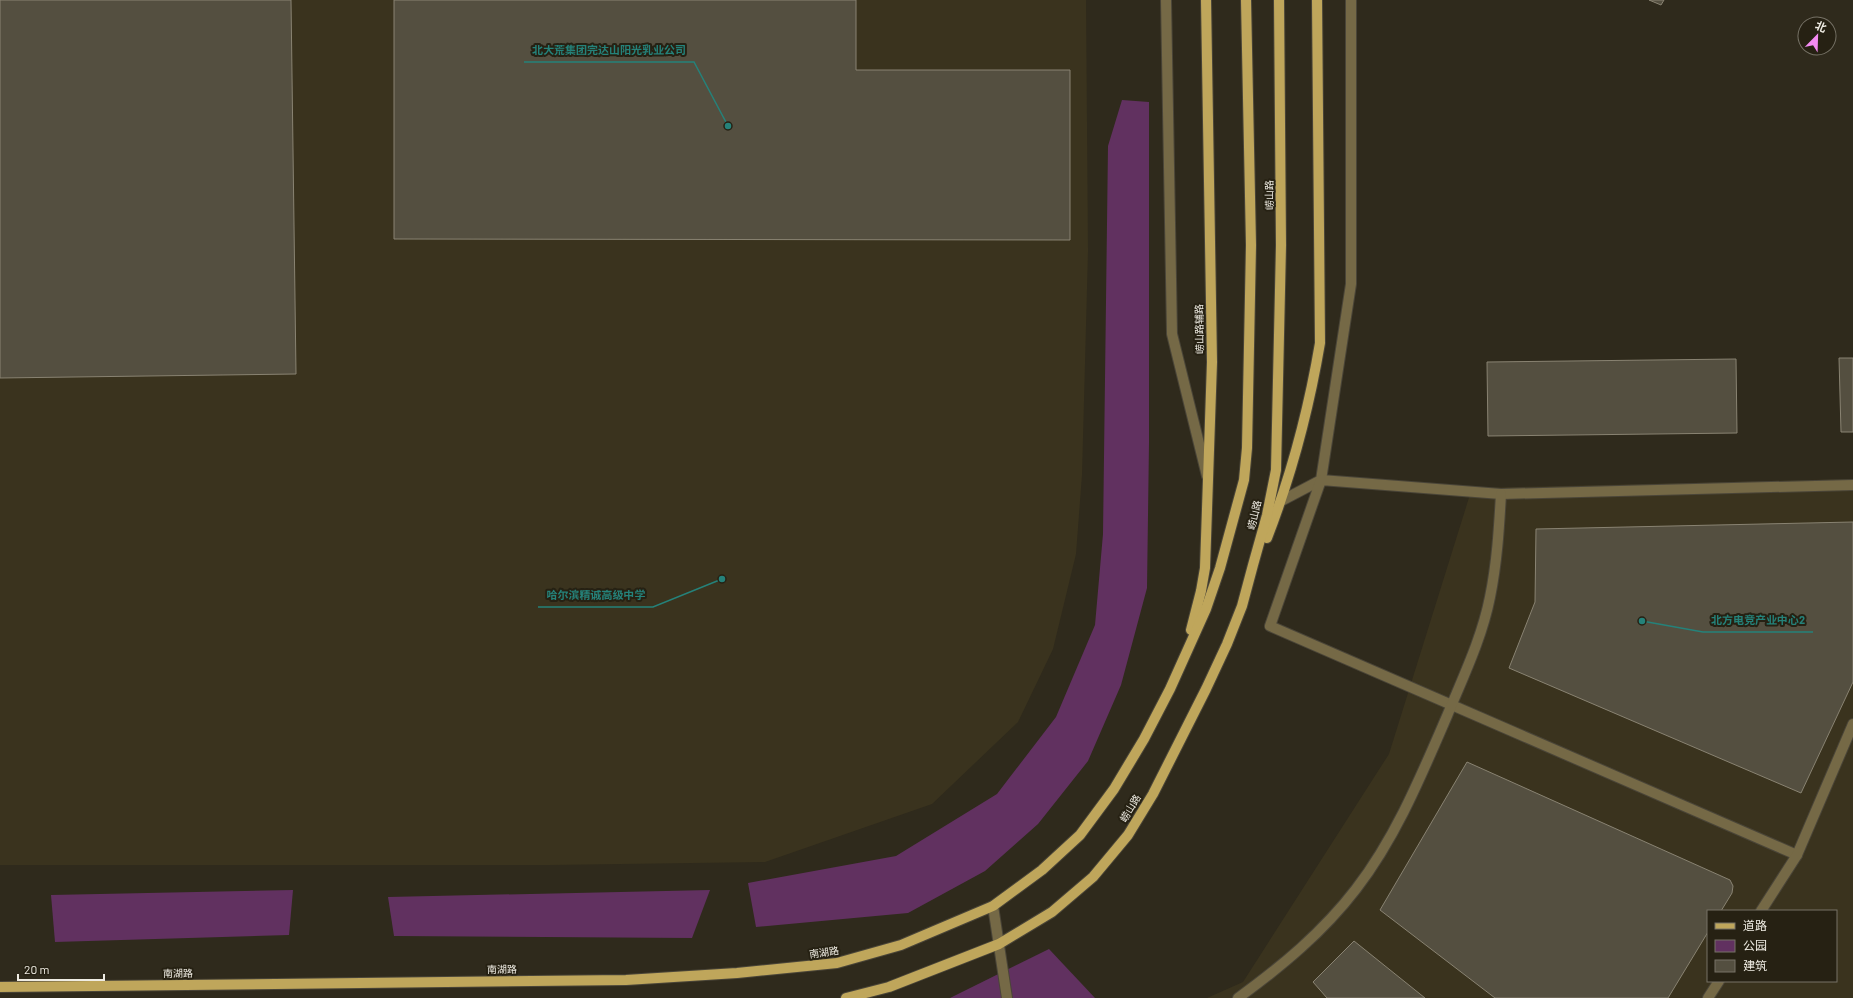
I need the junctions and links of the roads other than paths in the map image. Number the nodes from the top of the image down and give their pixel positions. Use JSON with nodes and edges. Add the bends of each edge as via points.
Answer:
{"nodes":[{"id":1,"x":1166,"y":0,"type":"edge"},
{"id":2,"x":1206,"y":0,"type":"edge"},
{"id":3,"x":1246,"y":0,"type":"edge"},
{"id":4,"x":1278,"y":0,"type":"edge"},
{"id":5,"x":1317,"y":0,"type":"edge"},
{"id":6,"x":1351,"y":0,"type":"edge"},
{"id":7,"x":1208,"y":480,"type":"junction"},
{"id":8,"x":1321,"y":480,"type":"junction"},
{"id":9,"x":1853,"y":485,"type":"edge"},
{"id":10,"x":1501,"y":494,"type":"junction"},
{"id":11,"x":1281,"y":501,"type":"junction"},
{"id":12,"x":1245,"y":594,"type":"junction"},
{"id":13,"x":1185,"y":656,"type":"junction"},
{"id":14,"x":1452,"y":705,"type":"junction"},
{"id":15,"x":1853,"y":724,"type":"edge"},
{"id":16,"x":1797,"y":855,"type":"junction"},
{"id":17,"x":993,"y":906,"type":"junction"},
{"id":18,"x":1762,"y":910,"type":"edge"},
{"id":19,"x":999,"y":944,"type":"junction"},
{"id":20,"x":1718,"y":982,"type":"edge"},
{"id":21,"x":0,"y":987,"type":"edge"},
{"id":22,"x":846,"y":998,"type":"edge"},
{"id":23,"x":1007,"y":998,"type":"edge"},
{"id":24,"x":1238,"y":998,"type":"edge"},
{"id":25,"x":1708,"y":998,"type":"edge"}],
"edges":[{"from":1,"to":7,"type":"street","via":[[1172,334]]},
{"from":2,"to":7,"type":"main road","name":"崂山路辅路","via":[[1212,362]]},
{"from":3,"to":13,"type":"main road","name":"崂山路","via":[[1251,245],[1247,448],[1244,480],[1220,568],[1206,609]]},
{"from":4,"to":12,"type":"main road","name":"崂山路","via":[[1281,245],[1276,470],[1267,515]]},
{"from":5,"to":11,"type":"main road","via":[[1320,343],[1316,370]]},
{"from":6,"to":8,"type":"street","via":[[1351,284]]},
{"from":7,"to":13,"type":"main road","name":"崂山路辅路","via":[[1202,583]]},
{"from":8,"to":10,"type":"street"},
{"from":8,"to":11,"type":"street"},
{"from":8,"to":14,"type":"street","via":[[1270,626]]},
{"from":9,"to":10,"type":"street"},
{"from":10,"to":14,"type":"street","via":[[1490,597],[1474,651]]},
{"from":11,"to":12,"type":"main road"},
{"from":12,"to":19,"type":"main road","name":"崂山路","via":[[1206,689],[1153,794],[1128,835],[1093,877],[1052,912]]},
{"from":13,"to":17,"type":"main road","name":"崂山路","via":[[1144,739],[1114,789],[1080,835],[1042,870]]},
{"from":14,"to":16,"type":"street"},
{"from":14,"to":24,"type":"street","via":[[1401,818],[1356,889],[1307,943]]},
{"from":15,"to":16,"type":"street"},
{"from":16,"to":18,"type":"street"},
{"from":17,"to":19,"type":"street"},
{"from":17,"to":21,"type":"main road","name":"南湖路","via":[[901,945],[837,963],[737,973],[626,980]]},
{"from":19,"to":22,"type":"main road","via":[[889,987]]},
{"from":19,"to":23,"type":"street"},
{"from":20,"to":25,"type":"street"}]}
